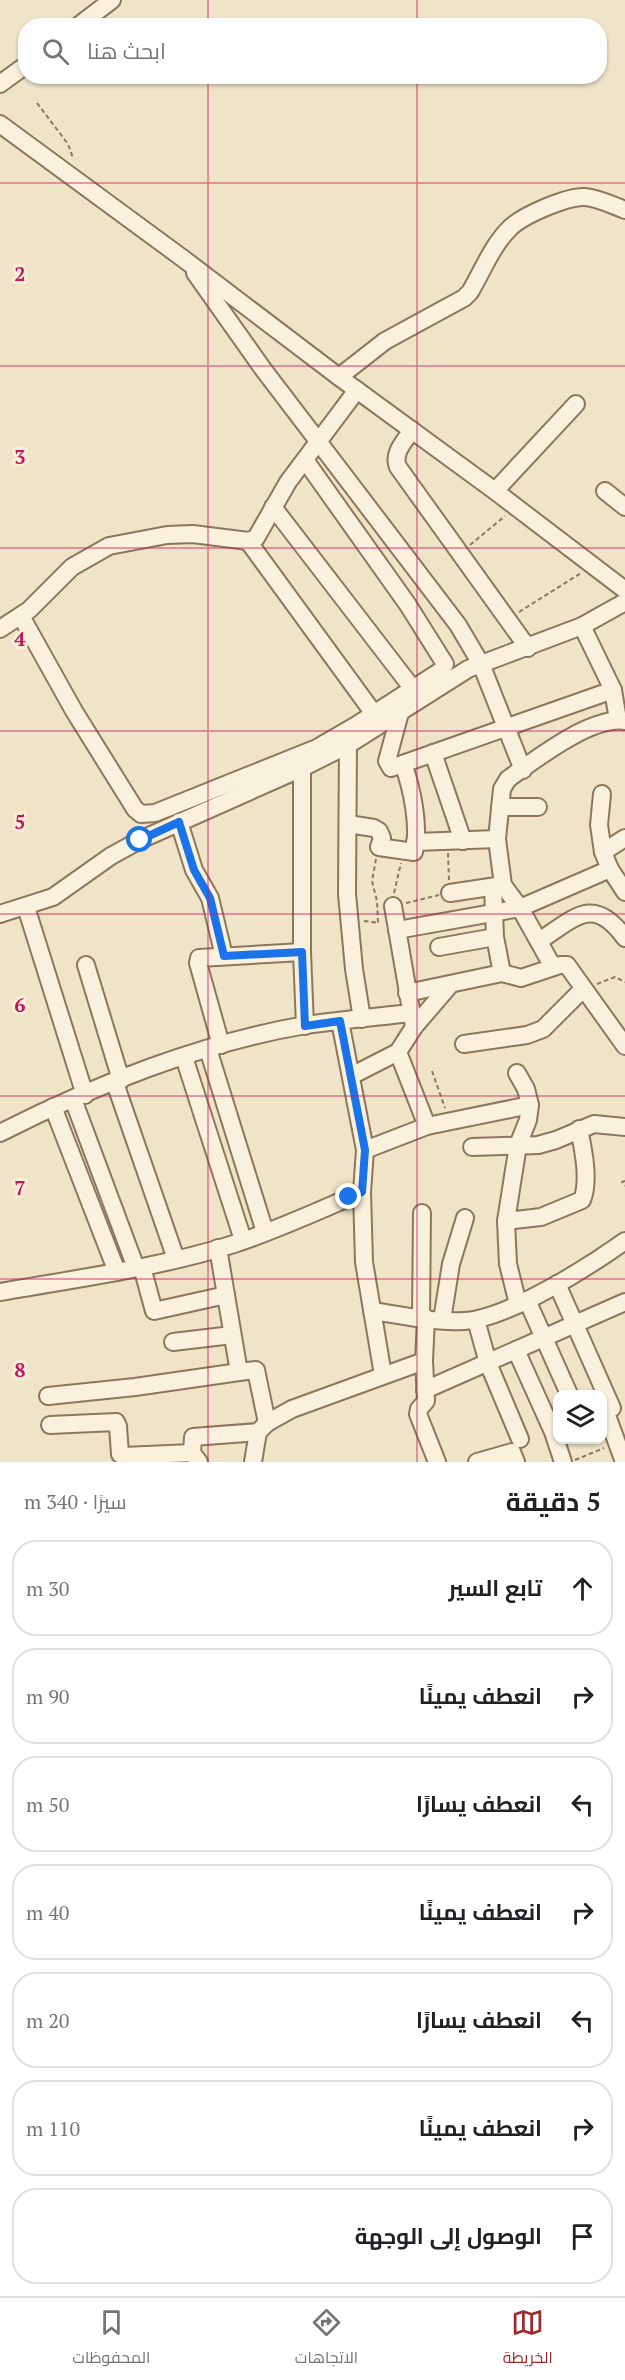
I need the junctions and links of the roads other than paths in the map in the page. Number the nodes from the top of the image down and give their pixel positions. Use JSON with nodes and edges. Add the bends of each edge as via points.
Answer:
{"nodes":[{"id":1,"x":112,"y":0,"type":"edge"},
{"id":2,"x":88,"y":18,"type":"edge"},
{"id":3,"x":18,"y":71,"type":"edge"},
{"id":4,"x":0,"y":84,"type":"edge"},
{"id":5,"x":0,"y":124,"type":"edge"},
{"id":6,"x":625,"y":210,"type":"edge"},
{"id":7,"x":185,"y":260,"type":"junction"},
{"id":8,"x":339,"y":377,"type":"junction"},
{"id":9,"x":357,"y":390,"type":"junction"},
{"id":10,"x":576,"y":404,"type":"dead end"},
{"id":11,"x":412,"y":430,"type":"junction"},
{"id":12,"x":319,"y":441,"type":"junction"},
{"id":13,"x":305,"y":460,"type":"junction"},
{"id":14,"x":604,"y":490,"type":"dead end"},
{"id":15,"x":495,"y":491,"type":"junction"},
{"id":16,"x":273,"y":507,"type":"junction"},
{"id":17,"x":625,"y":507,"type":"edge"},
{"id":18,"x":248,"y":541,"type":"junction"},
{"id":19,"x":625,"y":590,"type":"edge"},
{"id":20,"x":625,"y":602,"type":"edge"},
{"id":21,"x":21,"y":616,"type":"junction"},
{"id":22,"x":2,"y":624,"type":"edge"},
{"id":23,"x":582,"y":626,"type":"junction"},
{"id":24,"x":528,"y":648,"type":"junction"},
{"id":25,"x":481,"y":664,"type":"junction"},
{"id":26,"x":413,"y":689,"type":"junction"},
{"id":27,"x":613,"y":690,"type":"junction"},
{"id":28,"x":400,"y":713,"type":"junction"},
{"id":29,"x":378,"y":719,"type":"junction"},
{"id":30,"x":621,"y":720,"type":"edge"},
{"id":31,"x":507,"y":726,"type":"junction"},
{"id":32,"x":348,"y":746,"type":"junction"},
{"id":33,"x":433,"y":753,"type":"junction"},
{"id":34,"x":403,"y":764,"type":"junction"},
{"id":35,"x":302,"y":768,"type":"junction"},
{"id":36,"x":523,"y":770,"type":"junction"},
{"id":37,"x":602,"y":794,"type":"dead end"},
{"id":38,"x":500,"y":807,"type":"junction"},
{"id":39,"x":538,"y":807,"type":"dead end"},
{"id":40,"x":179,"y":822,"type":"junction"},
{"id":41,"x":348,"y":824,"type":"junction"},
{"id":42,"x":625,"y":838,"type":"edge"},
{"id":43,"x":497,"y":839,"type":"junction"},
{"id":44,"x":455,"y":842,"type":"junction"},
{"id":45,"x":409,"y":846,"type":"junction"},
{"id":46,"x":603,"y":852,"type":"junction"},
{"id":47,"x":610,"y":869,"type":"junction"},
{"id":48,"x":498,"y":886,"type":"junction"},
{"id":49,"x":625,"y":892,"type":"edge"},
{"id":50,"x":450,"y":893,"type":"road end"},
{"id":51,"x":393,"y":906,"type":"road end"},
{"id":52,"x":26,"y":908,"type":"junction"},
{"id":53,"x":520,"y":908,"type":"junction"},
{"id":54,"x":0,"y":914,"type":"edge"},
{"id":55,"x":493,"y":914,"type":"junction"},
{"id":56,"x":397,"y":930,"type":"junction"},
{"id":57,"x":495,"y":937,"type":"junction"},
{"id":58,"x":625,"y":938,"type":"edge"},
{"id":59,"x":539,"y":941,"type":"junction"},
{"id":60,"x":439,"y":947,"type":"dead end"},
{"id":61,"x":302,"y":952,"type":"junction"},
{"id":62,"x":224,"y":956,"type":"junction"},
{"id":63,"x":86,"y":965,"type":"dead end"},
{"id":64,"x":553,"y":967,"type":"junction"},
{"id":65,"x":502,"y":973,"type":"junction"},
{"id":66,"x":450,"y":985,"type":"junction"},
{"id":67,"x":583,"y":989,"type":"junction"},
{"id":68,"x":407,"y":993,"type":"junction"},
{"id":69,"x":362,"y":1019,"type":"junction"},
{"id":70,"x":412,"y":1020,"type":"junction"},
{"id":71,"x":340,"y":1021,"type":"junction"},
{"id":72,"x":305,"y":1026,"type":"junction"},
{"id":73,"x":464,"y":1044,"type":"dead end"},
{"id":74,"x":625,"y":1046,"type":"edge"},
{"id":75,"x":215,"y":1047,"type":"junction"},
{"id":76,"x":398,"y":1052,"type":"junction"},
{"id":77,"x":184,"y":1057,"type":"junction"},
{"id":78,"x":517,"y":1073,"type":"dead end"},
{"id":79,"x":351,"y":1076,"type":"junction"},
{"id":80,"x":118,"y":1082,"type":"junction"},
{"id":81,"x":79,"y":1097,"type":"junction"},
{"id":82,"x":530,"y":1105,"type":"junction"},
{"id":83,"x":53,"y":1107,"type":"junction"},
{"id":84,"x":427,"y":1126,"type":"junction"},
{"id":85,"x":625,"y":1127,"type":"edge"},
{"id":86,"x":579,"y":1129,"type":"junction"},
{"id":87,"x":0,"y":1133,"type":"edge"},
{"id":88,"x":518,"y":1145,"type":"junction"},
{"id":89,"x":472,"y":1147,"type":"dead end"},
{"id":90,"x":365,"y":1150,"type":"junction"},
{"id":91,"x":362,"y":1192,"type":"junction"},
{"id":92,"x":422,"y":1213,"type":"dead end"},
{"id":93,"x":465,"y":1218,"type":"dead end"},
{"id":94,"x":506,"y":1221,"type":"junction"},
{"id":95,"x":265,"y":1232,"type":"junction"},
{"id":96,"x":243,"y":1240,"type":"junction"},
{"id":97,"x":624,"y":1245,"type":"edge"},
{"id":98,"x":218,"y":1248,"type":"junction"},
{"id":99,"x":176,"y":1259,"type":"junction"},
{"id":100,"x":139,"y":1268,"type":"junction"},
{"id":101,"x":117,"y":1272,"type":"junction"},
{"id":102,"x":557,"y":1284,"type":"junction"},
{"id":103,"x":0,"y":1292,"type":"edge"},
{"id":104,"x":226,"y":1295,"type":"junction"},
{"id":105,"x":523,"y":1302,"type":"junction"},
{"id":106,"x":625,"y":1302,"type":"edge"},
{"id":107,"x":372,"y":1311,"type":"junction"},
{"id":108,"x":430,"y":1319,"type":"junction"},
{"id":109,"x":476,"y":1320,"type":"junction"},
{"id":110,"x":575,"y":1324,"type":"junction"},
{"id":111,"x":232,"y":1335,"type":"junction"},
{"id":112,"x":544,"y":1336,"type":"junction"},
{"id":113,"x":173,"y":1342,"type":"dead end"},
{"id":114,"x":516,"y":1350,"type":"junction"},
{"id":115,"x":424,"y":1360,"type":"junction"},
{"id":116,"x":488,"y":1363,"type":"junction"},
{"id":117,"x":239,"y":1372,"type":"junction"},
{"id":118,"x":384,"y":1375,"type":"junction"},
{"id":119,"x":425,"y":1390,"type":"junction"},
{"id":120,"x":567,"y":1390,"type":"edge"},
{"id":121,"x":48,"y":1396,"type":"dead end"},
{"id":122,"x":611,"y":1408,"type":"edge"},
{"id":123,"x":50,"y":1425,"type":"dead end"},
{"id":124,"x":263,"y":1427,"type":"junction"},
{"id":125,"x":553,"y":1427,"type":"edge"},
{"id":126,"x":520,"y":1438,"type":"dead end"},
{"id":127,"x":558,"y":1444,"type":"edge"},
{"id":128,"x":196,"y":1457,"type":"edge"},
{"id":129,"x":485,"y":1461,"type":"edge"},
{"id":130,"x":253,"y":1462,"type":"edge"},
{"id":131,"x":437,"y":1462,"type":"edge"},
{"id":132,"x":516,"y":1462,"type":"edge"},
{"id":133,"x":563,"y":1462,"type":"edge"},
{"id":134,"x":624,"y":1462,"type":"edge"}],
"edges":[{"from":1,"to":2,"type":"street"},
{"from":3,"to":4,"type":"street"},
{"from":5,"to":7,"type":"street"},
{"from":6,"to":8,"type":"street","via":[[581,197],[565,200],[518,222],[501,239],[464,298],[385,340]]},
{"from":7,"to":8,"type":"street"},
{"from":7,"to":12,"type":"street"},
{"from":8,"to":9,"type":"street"},
{"from":9,"to":11,"type":"street"},
{"from":9,"to":12,"type":"street"},
{"from":10,"to":15,"type":"street"},
{"from":11,"to":15,"type":"street"},
{"from":11,"to":24,"type":"street","via":[[397,453],[396,463]]},
{"from":12,"to":13,"type":"street"},
{"from":12,"to":25,"type":"street","via":[[446,607]]},
{"from":13,"to":16,"type":"street"},
{"from":13,"to":26,"type":"street","via":[[444,661],[442,670]]},
{"from":14,"to":17,"type":"street"},
{"from":15,"to":19,"type":"street"},
{"from":16,"to":18,"type":"street","via":[[259,535]]},
{"from":16,"to":26,"type":"street"},
{"from":18,"to":21,"type":"street","via":[[193,534],[109,546],[72,567]]},
{"from":18,"to":29,"type":"street"},
{"from":20,"to":23,"type":"street"},
{"from":21,"to":22,"type":"street"},
{"from":21,"to":29,"type":"street","via":[[93,742],[141,814],[154,813],[317,748]]},
{"from":23,"to":24,"type":"street"},
{"from":23,"to":27,"type":"street"},
{"from":24,"to":25,"type":"street"},
{"from":25,"to":28,"type":"street","via":[[455,676]]},
{"from":25,"to":31,"type":"street"},
{"from":26,"to":29,"type":"street"},
{"from":27,"to":30,"type":"street"},
{"from":27,"to":31,"type":"street"},
{"from":28,"to":29,"type":"street"},
{"from":28,"to":34,"type":"street","via":[[387,761],[391,768]]},
{"from":29,"to":32,"type":"street"},
{"from":30,"to":36,"type":"street","via":[[579,731]]},
{"from":31,"to":33,"type":"street"},
{"from":31,"to":36,"type":"street"},
{"from":32,"to":35,"type":"street"},
{"from":32,"to":41,"type":"street"},
{"from":33,"to":34,"type":"street"},
{"from":33,"to":44,"type":"street"},
{"from":34,"to":45,"type":"street","via":[[412,796]]},
{"from":35,"to":40,"type":"street"},
{"from":35,"to":61,"type":"street"},
{"from":36,"to":38,"type":"street","via":[[505,782]]},
{"from":37,"to":46,"type":"street","via":[[599,825]]},
{"from":38,"to":39,"type":"street"},
{"from":38,"to":43,"type":"street"},
{"from":40,"to":52,"type":"street","via":[[111,856],[53,897]]},
{"from":40,"to":62,"type":"street","via":[[194,870],[210,898]]},
{"from":41,"to":45,"type":"street","via":[[379,831],[379,847]]},
{"from":41,"to":69,"type":"street","via":[[349,921]]},
{"from":42,"to":46,"type":"street"},
{"from":43,"to":44,"type":"street"},
{"from":43,"to":48,"type":"street"},
{"from":44,"to":45,"type":"street"},
{"from":46,"to":47,"type":"street"},
{"from":47,"to":49,"type":"street"},
{"from":47,"to":53,"type":"street"},
{"from":48,"to":50,"type":"street"},
{"from":48,"to":53,"type":"street"},
{"from":48,"to":55,"type":"street"},
{"from":51,"to":56,"type":"street"},
{"from":52,"to":54,"type":"street"},
{"from":52,"to":81,"type":"street"},
{"from":53,"to":55,"type":"street"},
{"from":53,"to":59,"type":"street"},
{"from":55,"to":56,"type":"street"},
{"from":55,"to":57,"type":"street"},
{"from":56,"to":68,"type":"street"},
{"from":57,"to":60,"type":"street"},
{"from":57,"to":65,"type":"street"},
{"from":58,"to":59,"type":"street","via":[[613,924],[593,912],[575,918]]},
{"from":59,"to":64,"type":"street"},
{"from":61,"to":62,"type":"street"},
{"from":61,"to":72,"type":"street"},
{"from":62,"to":75,"type":"street","via":[[198,960]]},
{"from":63,"to":80,"type":"street"},
{"from":64,"to":65,"type":"street","via":[[521,978]]},
{"from":64,"to":67,"type":"street","via":[[567,965]]},
{"from":65,"to":66,"type":"street"},
{"from":66,"to":68,"type":"street"},
{"from":66,"to":70,"type":"street"},
{"from":67,"to":73,"type":"street","via":[[543,1029]]},
{"from":67,"to":74,"type":"street"},
{"from":68,"to":70,"type":"street"},
{"from":69,"to":70,"type":"street"},
{"from":69,"to":71,"type":"street"},
{"from":70,"to":76,"type":"street"},
{"from":71,"to":72,"type":"street"},
{"from":71,"to":79,"type":"street"},
{"from":72,"to":75,"type":"street"},
{"from":75,"to":77,"type":"street"},
{"from":75,"to":95,"type":"street"},
{"from":76,"to":79,"type":"street"},
{"from":76,"to":84,"type":"street"},
{"from":77,"to":80,"type":"street"},
{"from":77,"to":96,"type":"street"},
{"from":78,"to":82,"type":"street"},
{"from":79,"to":90,"type":"street"},
{"from":80,"to":81,"type":"street"},
{"from":80,"to":99,"type":"street"},
{"from":81,"to":83,"type":"street"},
{"from":81,"to":100,"type":"street"},
{"from":82,"to":84,"type":"street"},
{"from":82,"to":88,"type":"street"},
{"from":83,"to":87,"type":"street"},
{"from":83,"to":101,"type":"street"},
{"from":84,"to":90,"type":"street"},
{"from":85,"to":86,"type":"street","via":[[594,1124]]},
{"from":86,"to":88,"type":"street","via":[[548,1143]]},
{"from":86,"to":94,"type":"street","via":[[584,1159],[582,1200],[541,1217]]},
{"from":88,"to":89,"type":"street"},
{"from":88,"to":94,"type":"street"},
{"from":90,"to":91,"type":"street"},
{"from":91,"to":95,"type":"street"},
{"from":91,"to":107,"type":"street","via":[[362,1248]]},
{"from":92,"to":108,"type":"street"},
{"from":93,"to":108,"type":"street"},
{"from":94,"to":105,"type":"street","via":[[508,1264]]},
{"from":95,"to":96,"type":"street"},
{"from":96,"to":98,"type":"street"},
{"from":97,"to":102,"type":"street"},
{"from":98,"to":99,"type":"street"},
{"from":98,"to":104,"type":"street"},
{"from":99,"to":100,"type":"street"},
{"from":100,"to":101,"type":"street"},
{"from":100,"to":104,"type":"street","via":[[154,1311]]},
{"from":101,"to":103,"type":"street"},
{"from":102,"to":105,"type":"street"},
{"from":102,"to":110,"type":"street"},
{"from":104,"to":111,"type":"street"},
{"from":105,"to":109,"type":"street"},
{"from":105,"to":112,"type":"street"},
{"from":106,"to":110,"type":"street"},
{"from":107,"to":108,"type":"street"},
{"from":107,"to":118,"type":"street"},
{"from":108,"to":109,"type":"street"},
{"from":108,"to":115,"type":"street"},
{"from":109,"to":116,"type":"street"},
{"from":110,"to":112,"type":"street"},
{"from":110,"to":122,"type":"street"},
{"from":111,"to":113,"type":"street"},
{"from":111,"to":117,"type":"street"},
{"from":112,"to":114,"type":"street"},
{"from":112,"to":120,"type":"street"},
{"from":114,"to":116,"type":"street"},
{"from":114,"to":125,"type":"street"},
{"from":115,"to":118,"type":"street"},
{"from":115,"to":119,"type":"street"},
{"from":116,"to":119,"type":"street"},
{"from":116,"to":126,"type":"street"},
{"from":117,"to":121,"type":"street"},
{"from":117,"to":124,"type":"street","via":[[256,1370]]},
{"from":118,"to":124,"type":"street","via":[[292,1409]]},
{"from":119,"to":131,"type":"street","via":[[426,1401],[418,1414]]},
{"from":122,"to":134,"type":"street"},
{"from":123,"to":128,"type":"street","via":[[116,1422],[123,1456]]},
{"from":124,"to":128,"type":"street","via":[[193,1437]]},
{"from":124,"to":130,"type":"street"},
{"from":127,"to":133,"type":"street"},
{"from":129,"to":132,"type":"street","via":[[512,1452]]}]}
